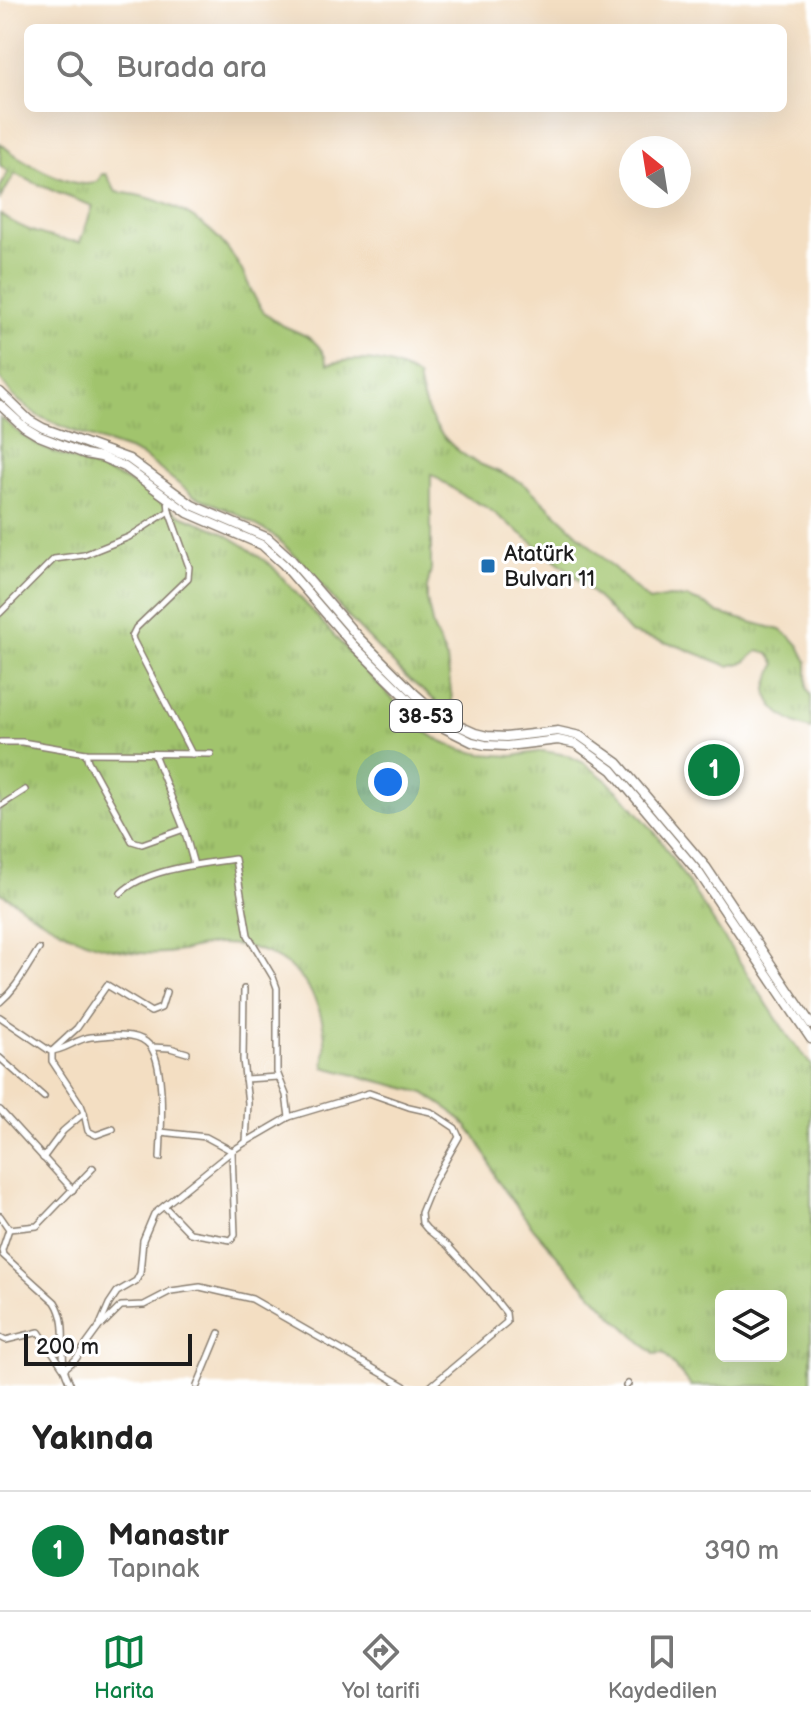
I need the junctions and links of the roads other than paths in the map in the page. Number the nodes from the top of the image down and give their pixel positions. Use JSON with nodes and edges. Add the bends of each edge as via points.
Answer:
{"nodes":[{"id":1,"x":0,"y":392,"type":"edge"},
{"id":2,"x":0,"y":405,"type":"edge"},
{"id":3,"x":168,"y":499,"type":"junction"},
{"id":4,"x":169,"y":511,"type":"junction"},
{"id":5,"x":0,"y":613,"type":"edge"},
{"id":6,"x":0,"y":742,"type":"edge"},
{"id":7,"x":86,"y":753,"type":"junction"},
{"id":8,"x":154,"y":754,"type":"junction"},
{"id":9,"x":192,"y":754,"type":"junction"},
{"id":10,"x":211,"y":754,"type":"dead end"},
{"id":11,"x":25,"y":790,"type":"dead end"},
{"id":12,"x":0,"y":806,"type":"edge"},
{"id":13,"x":184,"y":829,"type":"junction"},
{"id":14,"x":194,"y":865,"type":"junction"},
{"id":15,"x":121,"y":893,"type":"dead end"},
{"id":16,"x":39,"y":949,"type":"dead end"},
{"id":17,"x":244,"y":989,"type":"dead end"},
{"id":18,"x":166,"y":992,"type":"dead end"},
{"id":19,"x":0,"y":1002,"type":"edge"},
{"id":20,"x":0,"y":1017,"type":"edge"},
{"id":21,"x":811,"y":1024,"type":"edge"},
{"id":22,"x":811,"y":1039,"type":"edge"},
{"id":23,"x":151,"y":1047,"type":"junction"},
{"id":24,"x":52,"y":1051,"type":"junction"},
{"id":25,"x":187,"y":1053,"type":"dead end"},
{"id":26,"x":0,"y":1058,"type":"edge"},
{"id":27,"x":278,"y":1077,"type":"junction"},
{"id":28,"x":245,"y":1079,"type":"junction"},
{"id":29,"x":44,"y":1097,"type":"dead end"},
{"id":30,"x":0,"y":1110,"type":"edge"},
{"id":31,"x":84,"y":1113,"type":"junction"},
{"id":32,"x":289,"y":1117,"type":"junction"},
{"id":33,"x":113,"y":1129,"type":"dead end"},
{"id":34,"x":161,"y":1132,"type":"junction"},
{"id":35,"x":246,"y":1142,"type":"junction"},
{"id":36,"x":232,"y":1151,"type":"junction"},
{"id":37,"x":43,"y":1158,"type":"junction"},
{"id":38,"x":160,"y":1158,"type":"dead end"},
{"id":39,"x":93,"y":1168,"type":"dead end"},
{"id":40,"x":73,"y":1190,"type":"junction"},
{"id":41,"x":164,"y":1206,"type":"junction"},
{"id":42,"x":0,"y":1216,"type":"edge"},
{"id":43,"x":9,"y":1229,"type":"junction"},
{"id":44,"x":99,"y":1327,"type":"junction"},
{"id":45,"x":219,"y":1333,"type":"dead end"},
{"id":46,"x":0,"y":1337,"type":"edge"},
{"id":47,"x":64,"y":1369,"type":"junction"},
{"id":48,"x":71,"y":1386,"type":"edge"},
{"id":49,"x":197,"y":1386,"type":"edge"},
{"id":50,"x":404,"y":1386,"type":"edge"},
{"id":51,"x":431,"y":1386,"type":"edge"}],
"edges":[{"from":1,"to":21,"type":"main road","number":"38-53","via":[[43,428],[129,459],[192,505],[268,538],[359,638],[444,719],[487,736],[558,731],[580,736],[618,763],[706,867]]},
{"from":2,"to":3,"type":"main road","number":"38-53","via":[[39,436],[125,467]]},
{"from":3,"to":4,"type":"street"},
{"from":3,"to":22,"type":"main road","number":"38-53","via":[[262,545],[352,644],[440,726],[485,745],[558,740],[576,744],[612,770],[699,873]]},
{"from":4,"to":5,"type":"street","via":[[129,537],[84,555],[54,559]]},
{"from":4,"to":9,"type":"street","via":[[188,578],[132,636]]},
{"from":6,"to":7,"type":"street"},
{"from":7,"to":8,"type":"street"},
{"from":7,"to":13,"type":"street","via":[[132,841],[142,844]]},
{"from":8,"to":9,"type":"street"},
{"from":8,"to":13,"type":"street"},
{"from":9,"to":10,"type":"street"},
{"from":11,"to":12,"type":"street"},
{"from":13,"to":14,"type":"street"},
{"from":14,"to":15,"type":"street","via":[[142,878]]},
{"from":14,"to":27,"type":"street","via":[[235,859],[248,935],[277,988]]},
{"from":16,"to":19,"type":"street"},
{"from":17,"to":28,"type":"street"},
{"from":18,"to":24,"type":"street","via":[[162,1006],[151,1012],[107,985]]},
{"from":20,"to":24,"type":"street"},
{"from":23,"to":24,"type":"street","via":[[137,1037],[109,1036]]},
{"from":23,"to":25,"type":"street"},
{"from":23,"to":34,"type":"street","via":[[160,1080]]},
{"from":24,"to":31,"type":"street","via":[[52,1061]]},
{"from":26,"to":29,"type":"street"},
{"from":27,"to":28,"type":"street"},
{"from":27,"to":32,"type":"street"},
{"from":28,"to":35,"type":"street"},
{"from":30,"to":37,"type":"street"},
{"from":31,"to":33,"type":"street","via":[[92,1134]]},
{"from":31,"to":37,"type":"street"},
{"from":32,"to":35,"type":"street"},
{"from":32,"to":51,"type":"street","via":[[369,1093],[431,1112],[455,1128],[459,1137],[434,1181],[422,1223],[487,1289],[507,1322]]},
{"from":34,"to":36,"type":"street","via":[[206,1137]]},
{"from":34,"to":38,"type":"street"},
{"from":35,"to":36,"type":"street"},
{"from":36,"to":41,"type":"street"},
{"from":36,"to":41,"type":"street","via":[[236,1232],[231,1240],[190,1233]]},
{"from":37,"to":40,"type":"street"},
{"from":39,"to":40,"type":"street"},
{"from":40,"to":43,"type":"street","via":[[37,1226]]},
{"from":41,"to":44,"type":"street","via":[[154,1214],[143,1240],[136,1281],[117,1292]]},
{"from":42,"to":43,"type":"street"},
{"from":43,"to":47,"type":"street","via":[[3,1255],[55,1302],[61,1314]]},
{"from":44,"to":47,"type":"street"},
{"from":44,"to":50,"type":"street","via":[[121,1306],[144,1305],[171,1291],[200,1287],[252,1299]]},
{"from":45,"to":49,"type":"street"},
{"from":46,"to":47,"type":"street","via":[[39,1332]]},
{"from":47,"to":48,"type":"street"}]}
